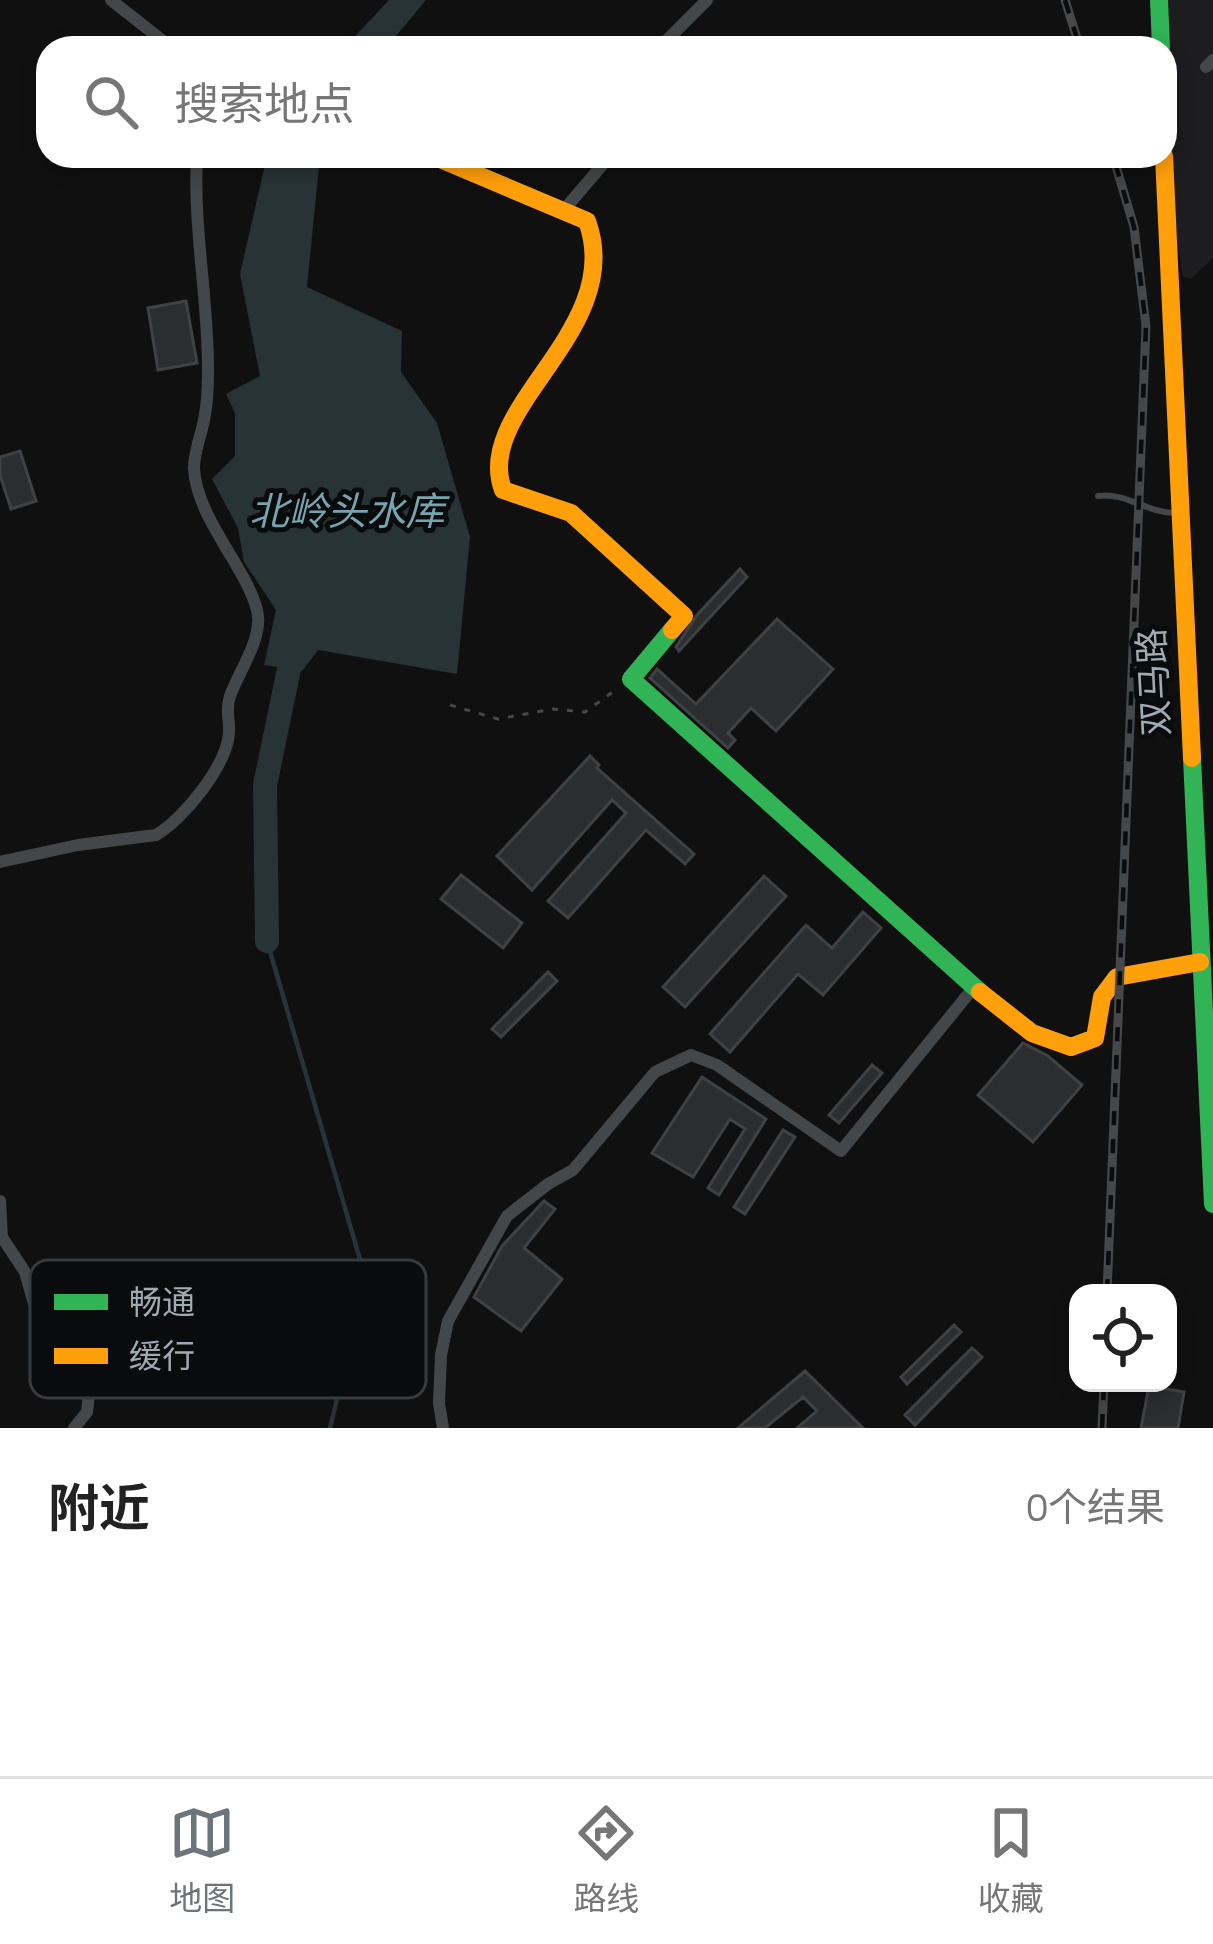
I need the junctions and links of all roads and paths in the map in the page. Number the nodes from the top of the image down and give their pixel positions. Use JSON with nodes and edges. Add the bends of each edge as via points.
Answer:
{"nodes":[{"id":1,"x":111,"y":0,"type":"edge"},
{"id":2,"x":707,"y":0,"type":"edge"},
{"id":3,"x":1159,"y":0,"type":"edge"},
{"id":4,"x":157,"y":36,"type":"edge"},
{"id":5,"x":671,"y":36,"type":"edge"},
{"id":6,"x":1160,"y":36,"type":"edge"},
{"id":7,"x":196,"y":168,"type":"edge"},
{"id":8,"x":461,"y":168,"type":"edge"},
{"id":9,"x":600,"y":168,"type":"edge"},
{"id":10,"x":1165,"y":168,"type":"edge"},
{"id":11,"x":563,"y":211,"type":"junction"},
{"id":12,"x":1097,"y":496,"type":"dead end"},
{"id":13,"x":1178,"y":513,"type":"junction"},
{"id":14,"x":632,"y":679,"type":"junction"},
{"id":15,"x":450,"y":705,"type":"dead end"},
{"id":16,"x":0,"y":862,"type":"edge"},
{"id":17,"x":1200,"y":962,"type":"junction"},
{"id":18,"x":974,"y":987,"type":"junction"},
{"id":19,"x":0,"y":1201,"type":"edge"},
{"id":20,"x":1213,"y":1204,"type":"edge"},
{"id":21,"x":30,"y":1290,"type":"edge"},
{"id":22,"x":89,"y":1398,"type":"edge"},
{"id":23,"x":74,"y":1428,"type":"edge"},
{"id":24,"x":443,"y":1428,"type":"edge"}],
"edges":[{"from":1,"to":4,"type":"street"},
{"from":2,"to":5,"type":"street"},
{"from":3,"to":6,"type":"street"},
{"from":7,"to":16,"type":"street","via":[[208,366],[196,484],[259,617],[225,715],[229,732],[218,765],[167,829]]},
{"from":8,"to":11,"type":"street"},
{"from":9,"to":11,"type":"street"},
{"from":10,"to":13,"type":"street","name":"双马路"},
{"from":11,"to":14,"type":"street","via":[[594,233],[594,272],[544,376],[500,443],[495,475],[503,490],[571,513],[684,616]]},
{"from":12,"to":13,"type":"lane"},
{"from":13,"to":17,"type":"street","name":"双马路"},
{"from":14,"to":15,"type":"path","via":[[585,712],[497,719]]},
{"from":14,"to":18,"type":"street"},
{"from":17,"to":18,"type":"street","via":[[1108,983],[1095,1038],[1076,1049],[1032,1033]]},
{"from":17,"to":20,"type":"street","name":"双马路"},
{"from":18,"to":24,"type":"street","via":[[841,1151],[717,1064],[691,1055],[655,1072],[573,1170],[507,1216],[473,1272],[441,1355]]},
{"from":19,"to":21,"type":"street","via":[[2,1237]]},
{"from":22,"to":23,"type":"street"}]}
